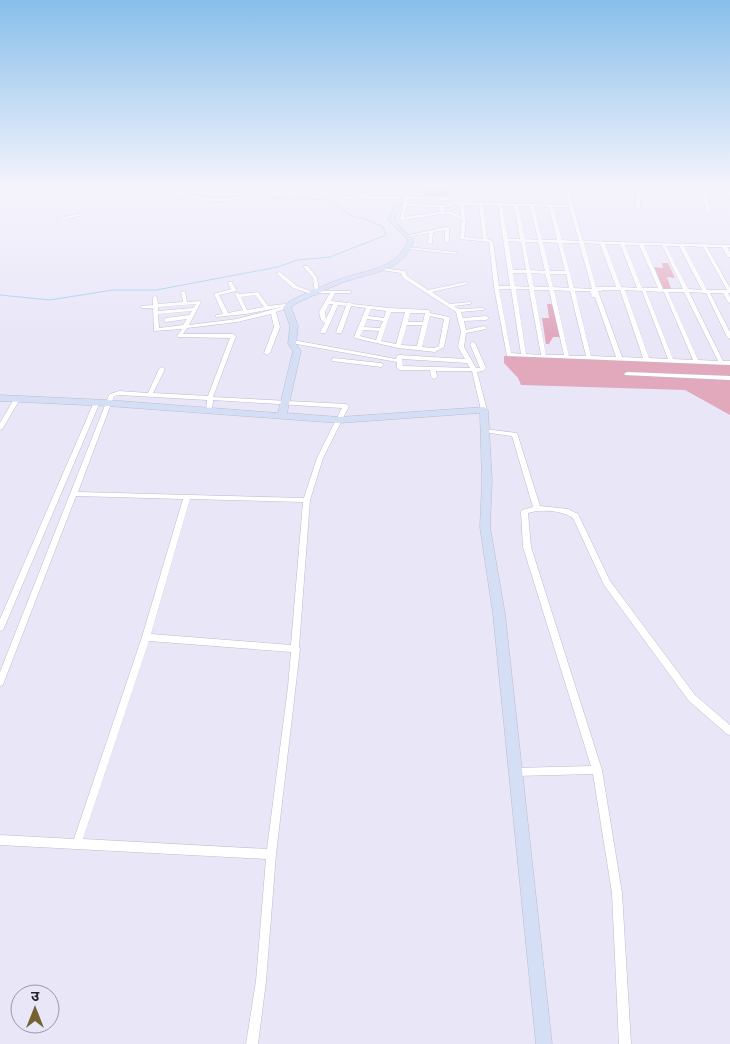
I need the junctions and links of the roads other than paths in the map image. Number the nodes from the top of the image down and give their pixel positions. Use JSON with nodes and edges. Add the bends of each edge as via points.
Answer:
{"nodes":[{"id":1,"x":408,"y":237,"type":"edge"},
{"id":2,"x":431,"y":237,"type":"edge"},
{"id":3,"x":447,"y":237,"type":"edge"},
{"id":4,"x":462,"y":237,"type":"edge"},
{"id":5,"x":505,"y":237,"type":"edge"},
{"id":6,"x":522,"y":237,"type":"edge"},
{"id":7,"x":539,"y":237,"type":"edge"},
{"id":8,"x":559,"y":237,"type":"edge"},
{"id":9,"x":579,"y":237,"type":"edge"},
{"id":10,"x":485,"y":239,"type":"joint"},
{"id":11,"x":447,"y":240,"type":"dead end"},
{"id":12,"x":506,"y":240,"type":"junction"},
{"id":13,"x":523,"y":240,"type":"junction"},
{"id":14,"x":540,"y":241,"type":"junction"},
{"id":15,"x":560,"y":241,"type":"junction"},
{"id":16,"x":581,"y":242,"type":"junction"},
{"id":17,"x":430,"y":243,"type":"dead end"},
{"id":18,"x":602,"y":243,"type":"junction"},
{"id":19,"x":622,"y":243,"type":"junction"},
{"id":20,"x":641,"y":244,"type":"junction"},
{"id":21,"x":663,"y":244,"type":"junction"},
{"id":22,"x":682,"y":245,"type":"junction"},
{"id":23,"x":704,"y":245,"type":"junction"},
{"id":24,"x":724,"y":246,"type":"junction"},
{"id":25,"x":730,"y":246,"type":"edge"},
{"id":26,"x":409,"y":248,"type":"junction"},
{"id":27,"x":455,"y":253,"type":"dead end"},
{"id":28,"x":730,"y":256,"type":"edge"},
{"id":29,"x":306,"y":267,"type":"dead end"},
{"id":30,"x":384,"y":269,"type":"junction"},
{"id":31,"x":510,"y":271,"type":"junction"},
{"id":32,"x":528,"y":271,"type":"junction"},
{"id":33,"x":548,"y":272,"type":"junction"},
{"id":34,"x":278,"y":273,"type":"dead end"},
{"id":35,"x":568,"y":273,"type":"junction"},
{"id":36,"x":230,"y":283,"type":"dead end"},
{"id":37,"x":465,"y":283,"type":"dead end"},
{"id":38,"x":496,"y":286,"type":"junction"},
{"id":39,"x":513,"y":286,"type":"junction"},
{"id":40,"x":531,"y":287,"type":"junction"},
{"id":41,"x":551,"y":288,"type":"junction"},
{"id":42,"x":571,"y":288,"type":"junction"},
{"id":43,"x":593,"y":289,"type":"junction"},
{"id":44,"x":234,"y":290,"type":"junction"},
{"id":45,"x":429,"y":290,"type":"junction"},
{"id":46,"x":620,"y":290,"type":"junction"},
{"id":47,"x":642,"y":290,"type":"junction"},
{"id":48,"x":664,"y":291,"type":"junction"},
{"id":49,"x":686,"y":291,"type":"junction"},
{"id":50,"x":183,"y":292,"type":"dead end"},
{"id":51,"x":333,"y":292,"type":"junction"},
{"id":52,"x":350,"y":292,"type":"dead end"},
{"id":53,"x":707,"y":292,"type":"junction"},
{"id":54,"x":728,"y":292,"type":"edge"},
{"id":55,"x":316,"y":293,"type":"junction"},
{"id":56,"x":169,"y":294,"type":"dead end"},
{"id":57,"x":238,"y":296,"type":"junction"},
{"id":58,"x":154,"y":297,"type":"dead end"},
{"id":59,"x":185,"y":302,"type":"junction"},
{"id":60,"x":327,"y":302,"type":"junction"},
{"id":61,"x":730,"y":302,"type":"edge"},
{"id":62,"x":336,"y":303,"type":"junction"},
{"id":63,"x":350,"y":303,"type":"junction"},
{"id":64,"x":470,"y":303,"type":"dead end"},
{"id":65,"x":169,"y":304,"type":"junction"},
{"id":66,"x":451,"y":305,"type":"junction"},
{"id":67,"x":155,"y":306,"type":"junction"},
{"id":68,"x":287,"y":306,"type":"junction"},
{"id":69,"x":369,"y":306,"type":"junction"},
{"id":70,"x":142,"y":307,"type":"dead end"},
{"id":71,"x":266,"y":307,"type":"junction"},
{"id":72,"x":193,"y":309,"type":"junction"},
{"id":73,"x":483,"y":309,"type":"dead end"},
{"id":74,"x":389,"y":310,"type":"junction"},
{"id":75,"x":246,"y":312,"type":"junction"},
{"id":76,"x":273,"y":312,"type":"junction"},
{"id":77,"x":408,"y":312,"type":"junction"},
{"id":78,"x":458,"y":312,"type":"junction"},
{"id":79,"x":155,"y":313,"type":"junction"},
{"id":80,"x":428,"y":314,"type":"junction"},
{"id":81,"x":226,"y":315,"type":"junction"},
{"id":82,"x":218,"y":316,"type":"dead end"},
{"id":83,"x":190,"y":317,"type":"junction"},
{"id":84,"x":365,"y":317,"type":"junction"},
{"id":85,"x":486,"y":318,"type":"dead end"},
{"id":86,"x":166,"y":320,"type":"dead end"},
{"id":87,"x":385,"y":320,"type":"junction"},
{"id":88,"x":462,"y":320,"type":"junction"},
{"id":89,"x":327,"y":322,"type":"junction"},
{"id":90,"x":404,"y":323,"type":"junction"},
{"id":91,"x":425,"y":324,"type":"junction"},
{"id":92,"x":185,"y":325,"type":"junction"},
{"id":93,"x":361,"y":328,"type":"junction"},
{"id":94,"x":484,"y":328,"type":"dead end"},
{"id":95,"x":382,"y":330,"type":"junction"},
{"id":96,"x":323,"y":332,"type":"dead end"},
{"id":97,"x":339,"y":332,"type":"dead end"},
{"id":98,"x":464,"y":332,"type":"junction"},
{"id":99,"x":730,"y":337,"type":"edge"},
{"id":100,"x":292,"y":342,"type":"junction"},
{"id":101,"x":378,"y":342,"type":"junction"},
{"id":102,"x":473,"y":344,"type":"dead end"},
{"id":103,"x":398,"y":346,"type":"junction"},
{"id":104,"x":419,"y":348,"type":"junction"},
{"id":105,"x":267,"y":353,"type":"dead end"},
{"id":106,"x":524,"y":356,"type":"junction"},
{"id":107,"x":544,"y":356,"type":"junction"},
{"id":108,"x":382,"y":357,"type":"junction"},
{"id":109,"x":567,"y":357,"type":"junction"},
{"id":110,"x":589,"y":358,"type":"junction"},
{"id":111,"x":616,"y":358,"type":"junction"},
{"id":112,"x":646,"y":359,"type":"junction"},
{"id":113,"x":334,"y":360,"type":"dead end"},
{"id":114,"x":670,"y":360,"type":"junction"},
{"id":115,"x":399,"y":361,"type":"junction"},
{"id":116,"x":468,"y":361,"type":"junction"},
{"id":117,"x":696,"y":361,"type":"junction"},
{"id":118,"x":721,"y":362,"type":"junction"},
{"id":119,"x":730,"y":363,"type":"edge"},
{"id":120,"x":381,"y":365,"type":"junction"},
{"id":121,"x":162,"y":369,"type":"dead end"},
{"id":122,"x":433,"y":369,"type":"junction"},
{"id":123,"x":474,"y":370,"type":"junction"},
{"id":124,"x":378,"y":372,"type":"dead end"},
{"id":125,"x":627,"y":374,"type":"dead end"},
{"id":126,"x":434,"y":378,"type":"dead end"},
{"id":127,"x":730,"y":378,"type":"edge"},
{"id":128,"x":150,"y":394,"type":"junction"},
{"id":129,"x":0,"y":398,"type":"edge"},
{"id":130,"x":210,"y":398,"type":"junction"},
{"id":131,"x":17,"y":399,"type":"junction"},
{"id":132,"x":97,"y":402,"type":"junction"},
{"id":133,"x":107,"y":403,"type":"junction"},
{"id":134,"x":285,"y":404,"type":"junction"},
{"id":135,"x":313,"y":405,"type":"junction"},
{"id":136,"x":484,"y":410,"type":"junction"},
{"id":137,"x":209,"y":411,"type":"junction"},
{"id":138,"x":282,"y":416,"type":"junction"},
{"id":139,"x":308,"y":418,"type":"junction"},
{"id":140,"x":338,"y":420,"type":"junction"},
{"id":141,"x":0,"y":428,"type":"edge"},
{"id":142,"x":485,"y":431,"type":"junction"},
{"id":143,"x":74,"y":494,"type":"junction"},
{"id":144,"x":187,"y":497,"type":"junction"},
{"id":145,"x":307,"y":500,"type":"junction"},
{"id":146,"x":537,"y":508,"type":"junction"},
{"id":147,"x":0,"y":628,"type":"edge"},
{"id":148,"x":146,"y":637,"type":"junction"},
{"id":149,"x":296,"y":649,"type":"junction"},
{"id":150,"x":0,"y":682,"type":"edge"},
{"id":151,"x":730,"y":731,"type":"edge"},
{"id":152,"x":597,"y":770,"type":"junction"},
{"id":153,"x":515,"y":772,"type":"junction"},
{"id":154,"x":0,"y":840,"type":"edge"},
{"id":155,"x":77,"y":844,"type":"junction"},
{"id":156,"x":272,"y":854,"type":"junction"},
{"id":157,"x":252,"y":1044,"type":"edge"},
{"id":158,"x":544,"y":1044,"type":"edge"},
{"id":159,"x":625,"y":1044,"type":"edge"}],
"edges":[{"from":1,"to":26,"type":"street","via":[[411,240]]},
{"from":2,"to":17,"type":"street"},
{"from":3,"to":11,"type":"street"},
{"from":4,"to":10,"type":"street"},
{"from":5,"to":12,"type":"street"},
{"from":6,"to":13,"type":"street"},
{"from":7,"to":14,"type":"street"},
{"from":8,"to":15,"type":"street"},
{"from":9,"to":16,"type":"street"},
{"from":10,"to":38,"type":"street","via":[[491,240]]},
{"from":12,"to":13,"type":"street"},
{"from":12,"to":31,"type":"street"},
{"from":13,"to":14,"type":"street"},
{"from":13,"to":32,"type":"street"},
{"from":14,"to":15,"type":"street"},
{"from":14,"to":33,"type":"street"},
{"from":15,"to":16,"type":"street"},
{"from":15,"to":35,"type":"street"},
{"from":16,"to":18,"type":"street"},
{"from":16,"to":43,"type":"street"},
{"from":18,"to":19,"type":"street"},
{"from":18,"to":46,"type":"street"},
{"from":19,"to":20,"type":"street"},
{"from":19,"to":47,"type":"street"},
{"from":20,"to":21,"type":"street"},
{"from":20,"to":48,"type":"street"},
{"from":21,"to":22,"type":"street"},
{"from":21,"to":49,"type":"street"},
{"from":22,"to":23,"type":"street"},
{"from":22,"to":53,"type":"street"},
{"from":23,"to":24,"type":"street"},
{"from":23,"to":54,"type":"street"},
{"from":24,"to":25,"type":"street"},
{"from":24,"to":28,"type":"street"},
{"from":26,"to":27,"type":"street"},
{"from":26,"to":30,"type":"street"},
{"from":29,"to":55,"type":"street","via":[[315,276]]},
{"from":30,"to":45,"type":"street","via":[[403,272],[405,277]]},
{"from":30,"to":55,"type":"street","via":[[344,280]]},
{"from":31,"to":32,"type":"street"},
{"from":31,"to":39,"type":"street"},
{"from":32,"to":33,"type":"street"},
{"from":32,"to":40,"type":"street"},
{"from":33,"to":35,"type":"street"},
{"from":33,"to":41,"type":"street"},
{"from":34,"to":55,"type":"street","via":[[294,286]]},
{"from":35,"to":42,"type":"street"},
{"from":36,"to":44,"type":"street"},
{"from":37,"to":45,"type":"street"},
{"from":38,"to":39,"type":"street"},
{"from":38,"to":106,"type":"street","via":[[507,353]]},
{"from":39,"to":40,"type":"street"},
{"from":39,"to":106,"type":"street"},
{"from":40,"to":41,"type":"street"},
{"from":40,"to":107,"type":"street"},
{"from":41,"to":42,"type":"street"},
{"from":41,"to":109,"type":"street"},
{"from":42,"to":43,"type":"street"},
{"from":42,"to":110,"type":"street"},
{"from":43,"to":46,"type":"street"},
{"from":43,"to":111,"type":"street"},
{"from":44,"to":57,"type":"street"},
{"from":44,"to":81,"type":"street","via":[[216,294]]},
{"from":45,"to":66,"type":"street"},
{"from":46,"to":47,"type":"street"},
{"from":46,"to":112,"type":"street"},
{"from":47,"to":48,"type":"street"},
{"from":47,"to":114,"type":"street"},
{"from":48,"to":49,"type":"street"},
{"from":48,"to":117,"type":"street"},
{"from":49,"to":53,"type":"street"},
{"from":49,"to":118,"type":"street"},
{"from":50,"to":59,"type":"street"},
{"from":51,"to":52,"type":"street"},
{"from":51,"to":55,"type":"street"},
{"from":51,"to":60,"type":"street"},
{"from":53,"to":54,"type":"street"},
{"from":53,"to":99,"type":"street"},
{"from":54,"to":61,"type":"street"},
{"from":55,"to":68,"type":"street"},
{"from":56,"to":65,"type":"street"},
{"from":57,"to":71,"type":"street","via":[[256,293]]},
{"from":57,"to":75,"type":"street"},
{"from":58,"to":67,"type":"street"},
{"from":59,"to":65,"type":"street"},
{"from":59,"to":72,"type":"street","via":[[199,302]]},
{"from":60,"to":62,"type":"street"},
{"from":60,"to":89,"type":"street","via":[[322,312]]},
{"from":62,"to":63,"type":"street"},
{"from":62,"to":89,"type":"street"},
{"from":63,"to":69,"type":"street"},
{"from":63,"to":97,"type":"street"},
{"from":64,"to":66,"type":"street"},
{"from":65,"to":67,"type":"street"},
{"from":66,"to":78,"type":"street"},
{"from":67,"to":70,"type":"street"},
{"from":67,"to":79,"type":"street"},
{"from":68,"to":71,"type":"street"},
{"from":68,"to":76,"type":"street"},
{"from":68,"to":100,"type":"street","via":[[294,326]]},
{"from":69,"to":74,"type":"street"},
{"from":69,"to":84,"type":"street"},
{"from":71,"to":75,"type":"street"},
{"from":72,"to":79,"type":"street"},
{"from":72,"to":83,"type":"street"},
{"from":73,"to":78,"type":"street"},
{"from":74,"to":77,"type":"street"},
{"from":74,"to":87,"type":"street"},
{"from":75,"to":81,"type":"street"},
{"from":76,"to":92,"type":"street","via":[[228,323]]},
{"from":76,"to":105,"type":"street","via":[[277,327]]},
{"from":77,"to":80,"type":"street"},
{"from":77,"to":90,"type":"street"},
{"from":78,"to":88,"type":"street"},
{"from":79,"to":92,"type":"street","via":[[156,330]]},
{"from":80,"to":91,"type":"street"},
{"from":80,"to":104,"type":"street","via":[[447,318],[441,347],[435,350]]},
{"from":81,"to":82,"type":"street"},
{"from":83,"to":86,"type":"street"},
{"from":83,"to":92,"type":"street"},
{"from":84,"to":87,"type":"street"},
{"from":84,"to":93,"type":"street"},
{"from":85,"to":88,"type":"street"},
{"from":87,"to":95,"type":"street"},
{"from":88,"to":98,"type":"street"},
{"from":89,"to":96,"type":"street"},
{"from":90,"to":91,"type":"street"},
{"from":90,"to":103,"type":"street"},
{"from":91,"to":104,"type":"street"},
{"from":92,"to":130,"type":"street","via":[[180,336],[233,336]]},
{"from":93,"to":95,"type":"street"},
{"from":93,"to":101,"type":"street","via":[[357,337]]},
{"from":94,"to":98,"type":"street"},
{"from":95,"to":101,"type":"street"},
{"from":98,"to":116,"type":"street","via":[[461,347]]},
{"from":100,"to":108,"type":"street"},
{"from":100,"to":134,"type":"street","via":[[297,351]]},
{"from":101,"to":103,"type":"street"},
{"from":102,"to":123,"type":"street","via":[[483,368]]},
{"from":103,"to":104,"type":"street"},
{"from":106,"to":107,"type":"street"},
{"from":107,"to":109,"type":"street"},
{"from":108,"to":115,"type":"street"},
{"from":108,"to":120,"type":"street"},
{"from":109,"to":110,"type":"street"},
{"from":110,"to":111,"type":"street"},
{"from":111,"to":112,"type":"street"},
{"from":112,"to":114,"type":"street"},
{"from":113,"to":120,"type":"street"},
{"from":114,"to":117,"type":"street"},
{"from":115,"to":116,"type":"street","via":[[399,357]]},
{"from":115,"to":122,"type":"street","via":[[400,368]]},
{"from":116,"to":123,"type":"street"},
{"from":117,"to":118,"type":"street"},
{"from":118,"to":119,"type":"street"},
{"from":120,"to":124,"type":"street"},
{"from":121,"to":128,"type":"street"},
{"from":122,"to":123,"type":"street"},
{"from":122,"to":126,"type":"street"},
{"from":123,"to":136,"type":"street"},
{"from":125,"to":127,"type":"street"},
{"from":128,"to":130,"type":"street"},
{"from":128,"to":133,"type":"street","via":[[119,393],[112,395]]},
{"from":129,"to":131,"type":"street"},
{"from":130,"to":134,"type":"street"},
{"from":130,"to":137,"type":"street"},
{"from":131,"to":132,"type":"street"},
{"from":131,"to":141,"type":"street"},
{"from":132,"to":133,"type":"street"},
{"from":132,"to":147,"type":"street"},
{"from":133,"to":137,"type":"street"},
{"from":133,"to":143,"type":"street"},
{"from":134,"to":135,"type":"street"},
{"from":134,"to":138,"type":"street"},
{"from":135,"to":139,"type":"street"},
{"from":135,"to":140,"type":"street","via":[[346,406]]},
{"from":136,"to":140,"type":"street"},
{"from":136,"to":142,"type":"street"},
{"from":137,"to":138,"type":"street"},
{"from":138,"to":139,"type":"street"},
{"from":139,"to":140,"type":"street"},
{"from":140,"to":145,"type":"street","via":[[320,458]]},
{"from":142,"to":146,"type":"street","via":[[515,434]]},
{"from":142,"to":153,"type":"street","via":[[487,544],[499,614]]},
{"from":143,"to":144,"type":"street"},
{"from":143,"to":150,"type":"street"},
{"from":144,"to":145,"type":"street"},
{"from":144,"to":148,"type":"street"},
{"from":145,"to":149,"type":"street"},
{"from":146,"to":151,"type":"street","via":[[576,516],[607,583],[692,698]]},
{"from":146,"to":152,"type":"street","via":[[524,512],[527,547]]},
{"from":148,"to":149,"type":"street"},
{"from":148,"to":155,"type":"street"},
{"from":149,"to":156,"type":"street"},
{"from":152,"to":153,"type":"street"},
{"from":152,"to":159,"type":"street","via":[[617,893]]},
{"from":153,"to":158,"type":"street"},
{"from":154,"to":155,"type":"street"},
{"from":155,"to":156,"type":"street"},
{"from":156,"to":157,"type":"street"}]}
